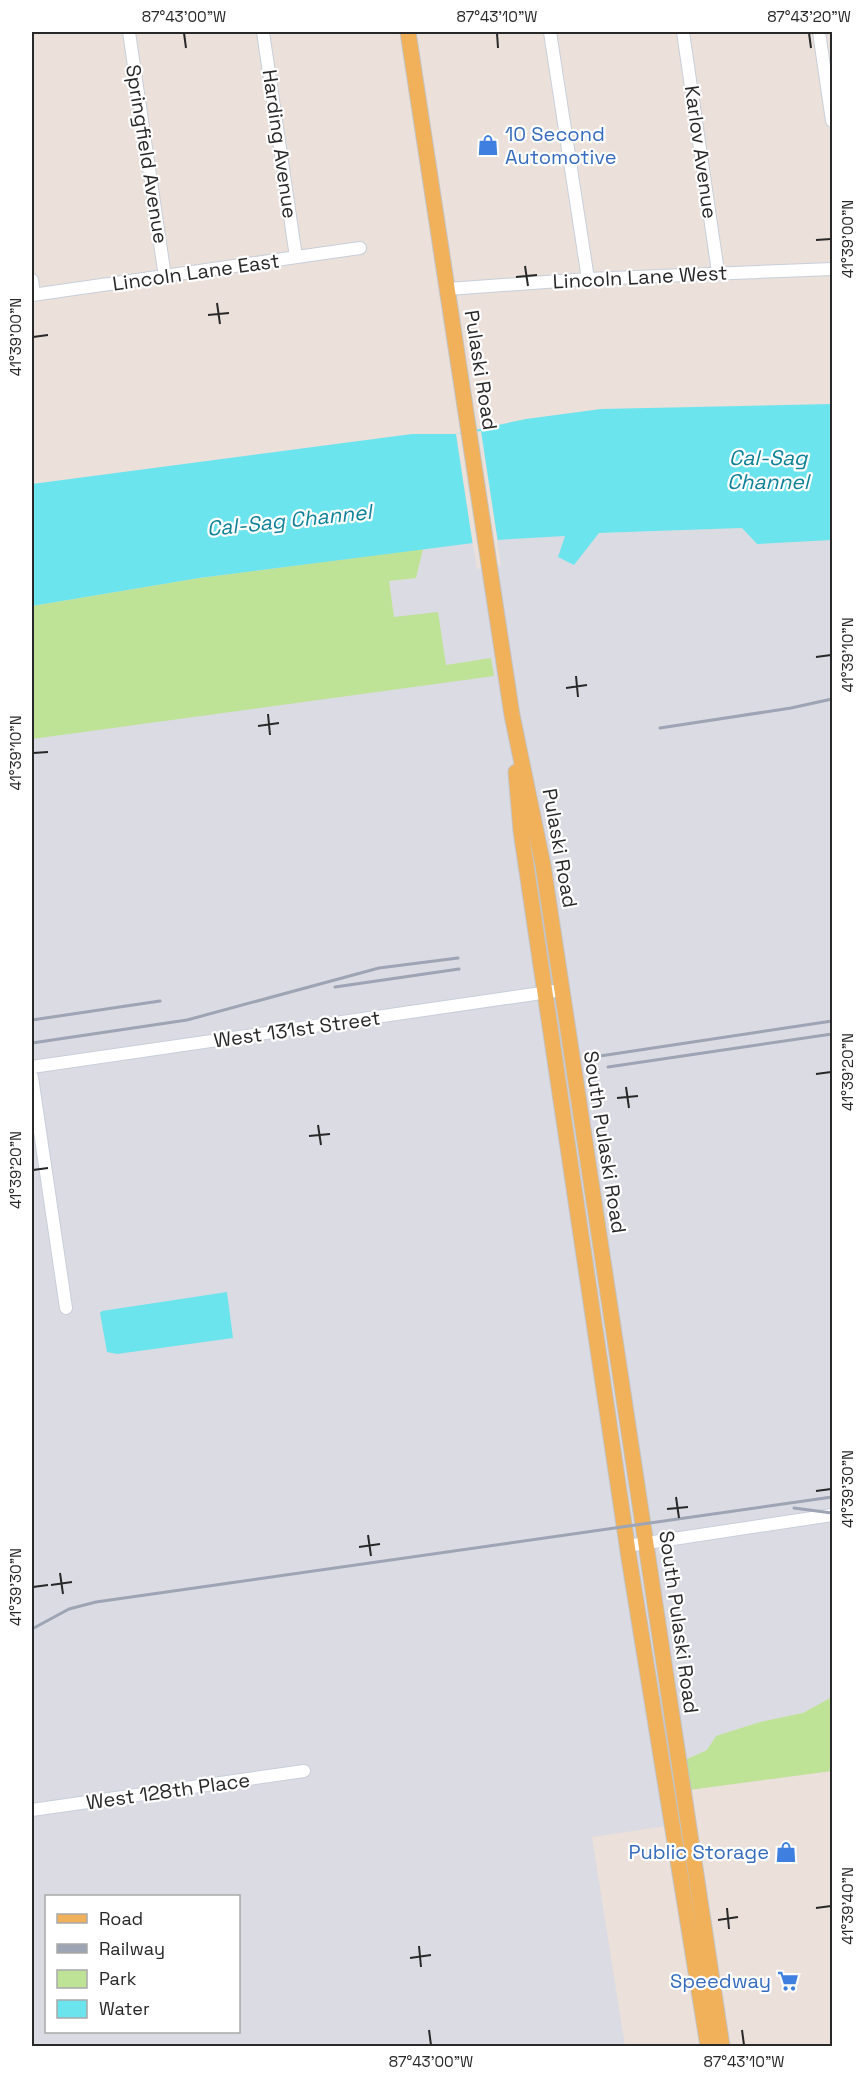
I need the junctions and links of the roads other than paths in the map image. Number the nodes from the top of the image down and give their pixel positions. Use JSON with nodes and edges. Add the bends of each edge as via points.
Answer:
{"nodes":[{"id":1,"x":129,"y":32,"type":"edge"},
{"id":2,"x":263,"y":32,"type":"edge"},
{"id":3,"x":408,"y":32,"type":"edge"},
{"id":4,"x":550,"y":32,"type":"edge"},
{"id":5,"x":683,"y":32,"type":"edge"},
{"id":6,"x":819,"y":32,"type":"edge"},
{"id":7,"x":832,"y":121,"type":"edge"},
{"id":8,"x":360,"y":248,"type":"dead end"},
{"id":9,"x":296,"y":257,"type":"junction"},
{"id":10,"x":832,"y":269,"type":"edge"},
{"id":11,"x":718,"y":272,"type":"junction"},
{"id":12,"x":165,"y":277,"type":"junction"},
{"id":13,"x":588,"y":279,"type":"junction"},
{"id":14,"x":32,"y":280,"type":"edge"},
{"id":15,"x":448,"y":289,"type":"junction"},
{"id":16,"x":33,"y":295,"type":"edge"},
{"id":17,"x":512,"y":715,"type":"junction"},
{"id":18,"x":562,"y":990,"type":"junction"},
{"id":19,"x":546,"y":993,"type":"junction"},
{"id":20,"x":32,"y":1067,"type":"edge"},
{"id":21,"x":32,"y":1077,"type":"edge"},
{"id":22,"x":66,"y":1308,"type":"dead end"},
{"id":23,"x":832,"y":1515,"type":"edge"},
{"id":24,"x":646,"y":1543,"type":"junction"},
{"id":25,"x":627,"y":1546,"type":"junction"},
{"id":26,"x":304,"y":1771,"type":"dead end"},
{"id":27,"x":32,"y":1810,"type":"edge"},
{"id":28,"x":708,"y":2046,"type":"edge"},
{"id":29,"x":722,"y":2046,"type":"edge"}],
"edges":[{"from":1,"to":12,"type":"street","name":"Springfield Avenue"},
{"from":2,"to":9,"type":"street","name":"Harding Avenue"},
{"from":3,"to":15,"type":"main road","name":"Pulaski Road"},
{"from":4,"to":13,"type":"street"},
{"from":5,"to":11,"type":"street","name":"Karlov Avenue"},
{"from":6,"to":7,"type":"street"},
{"from":8,"to":9,"type":"street","name":"Lincoln Lane East"},
{"from":9,"to":12,"type":"street","name":"Lincoln Lane East"},
{"from":10,"to":11,"type":"street","name":"Lincoln Lane West"},
{"from":11,"to":13,"type":"street","name":"Lincoln Lane West"},
{"from":12,"to":16,"type":"street","name":"Lincoln Lane East"},
{"from":13,"to":15,"type":"street","name":"Lincoln Lane West"},
{"from":14,"to":16,"type":"street"},
{"from":15,"to":17,"type":"main road","name":"Pulaski Road"},
{"from":17,"to":18,"type":"main road","name":"Pulaski Road","via":[[537,830]]},
{"from":17,"to":19,"type":"main road","name":"Pulaski Road","via":[[521,831]]},
{"from":18,"to":19,"type":"street","name":"West 131st Street"},
{"from":18,"to":24,"type":"main road","name":"South Pulaski Road"},
{"from":19,"to":20,"type":"street","name":"West 131st Street"},
{"from":19,"to":25,"type":"main road","name":"South Pulaski Road"},
{"from":21,"to":22,"type":"street"},
{"from":23,"to":24,"type":"street"},
{"from":24,"to":25,"type":"street"},
{"from":24,"to":29,"type":"main road","name":"South Pulaski Road"},
{"from":25,"to":28,"type":"main road","name":"South Pulaski Road"},
{"from":26,"to":27,"type":"street","name":"West 128th Place"}]}
